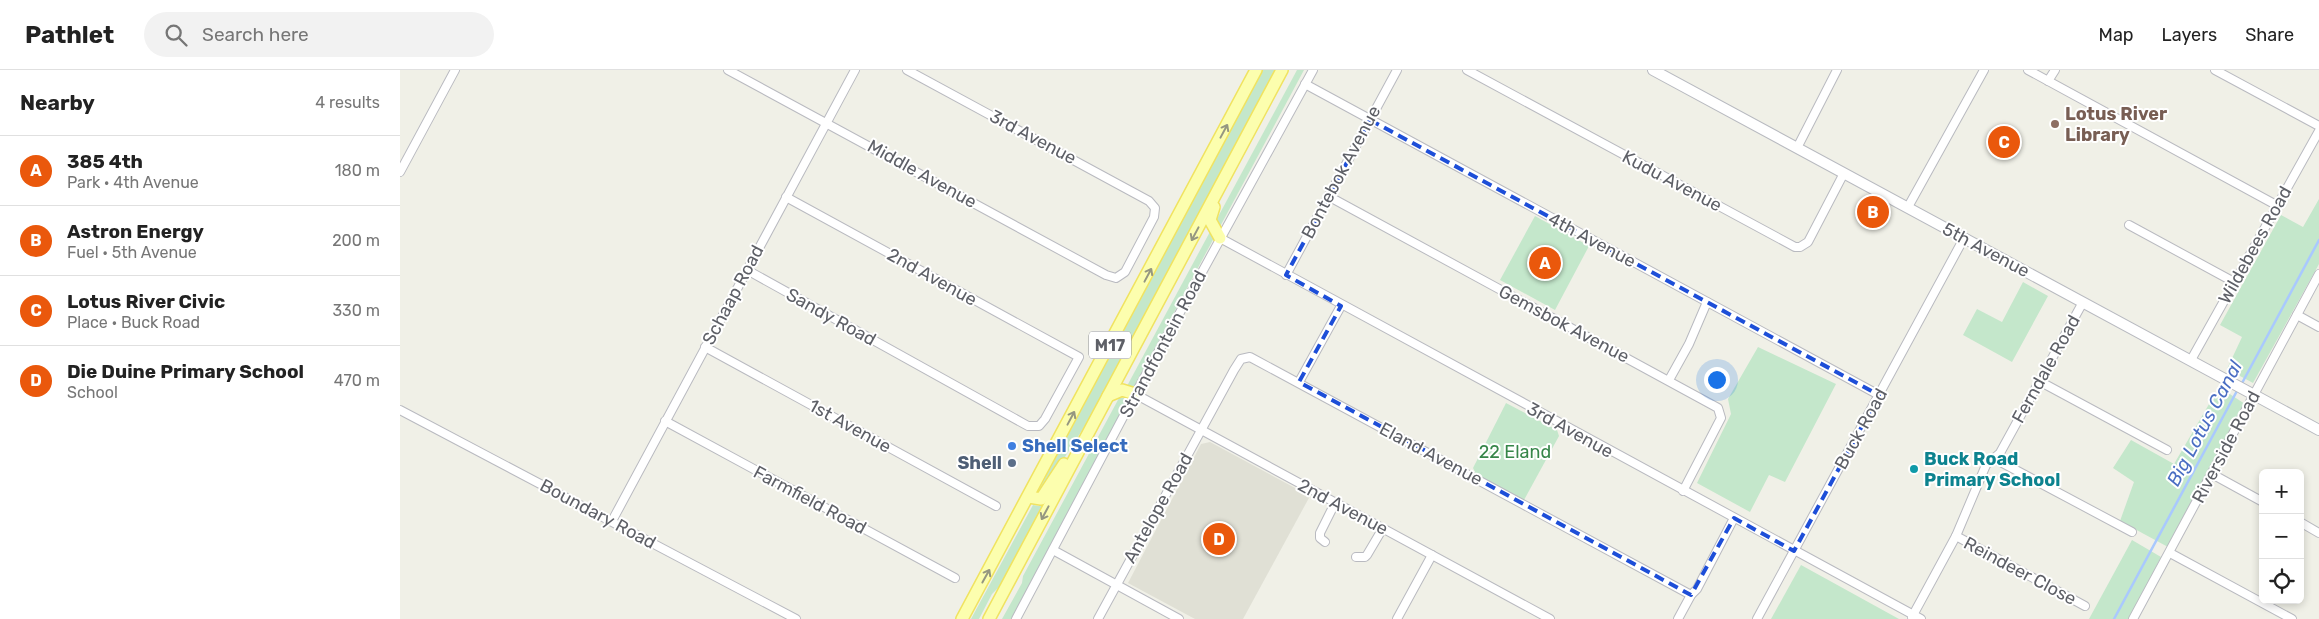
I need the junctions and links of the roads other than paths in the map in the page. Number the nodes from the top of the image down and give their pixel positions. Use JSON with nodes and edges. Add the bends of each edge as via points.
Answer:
{"nodes":[{"id":1,"x":455,"y":70,"type":"edge"},
{"id":2,"x":728,"y":70,"type":"edge"},
{"id":3,"x":855,"y":70,"type":"edge"},
{"id":4,"x":907,"y":70,"type":"edge"},
{"id":5,"x":1256,"y":70,"type":"edge"},
{"id":6,"x":1282,"y":70,"type":"edge"},
{"id":7,"x":1313,"y":70,"type":"edge"},
{"id":8,"x":1397,"y":70,"type":"edge"},
{"id":9,"x":1468,"y":70,"type":"edge"},
{"id":10,"x":1653,"y":70,"type":"edge"},
{"id":11,"x":1837,"y":70,"type":"edge"},
{"id":12,"x":1984,"y":70,"type":"edge"},
{"id":13,"x":2028,"y":70,"type":"edge"},
{"id":14,"x":2054,"y":70,"type":"edge"},
{"id":15,"x":2215,"y":70,"type":"edge"},
{"id":16,"x":2048,"y":81,"type":"junction"},
{"id":17,"x":1305,"y":84,"type":"junction"},
{"id":18,"x":1370,"y":120,"type":"junction"},
{"id":19,"x":827,"y":122,"type":"junction"},
{"id":20,"x":2319,"y":126,"type":"edge"},
{"id":21,"x":2319,"y":131,"type":"edge"},
{"id":22,"x":1797,"y":148,"type":"junction"},
{"id":23,"x":400,"y":172,"type":"edge"},
{"id":24,"x":1844,"y":173,"type":"junction"},
{"id":25,"x":1218,"y":191,"type":"junction"},
{"id":26,"x":1328,"y":196,"type":"junction"},
{"id":27,"x":786,"y":197,"type":"junction"},
{"id":28,"x":2278,"y":206,"type":"junction"},
{"id":29,"x":1908,"y":207,"type":"junction"},
{"id":30,"x":2129,"y":225,"type":"dead end"},
{"id":31,"x":1220,"y":238,"type":"junction"},
{"id":32,"x":1964,"y":238,"type":"junction"},
{"id":33,"x":746,"y":270,"type":"junction"},
{"id":34,"x":2319,"y":274,"type":"edge"},
{"id":35,"x":1286,"y":275,"type":"junction"},
{"id":36,"x":1116,"y":278,"type":"joint"},
{"id":37,"x":2234,"y":282,"type":"junction"},
{"id":38,"x":1707,"y":302,"type":"junction"},
{"id":39,"x":2083,"y":302,"type":"junction"},
{"id":40,"x":1341,"y":306,"type":"junction"},
{"id":41,"x":2297,"y":315,"type":"junction"},
{"id":42,"x":2319,"y":327,"type":"edge"},
{"id":43,"x":705,"y":347,"type":"junction"},
{"id":44,"x":1079,"y":357,"type":"joint"},
{"id":45,"x":2192,"y":360,"type":"junction"},
{"id":46,"x":1669,"y":380,"type":"junction"},
{"id":47,"x":2039,"y":381,"type":"junction"},
{"id":48,"x":1299,"y":382,"type":"junction"},
{"id":49,"x":1135,"y":394,"type":"junction"},
{"id":50,"x":2255,"y":394,"type":"junction"},
{"id":51,"x":1879,"y":395,"type":"junction"},
{"id":52,"x":1108,"y":396,"type":"junction"},
{"id":53,"x":1101,"y":408,"type":"junction"},
{"id":54,"x":400,"y":410,"type":"edge"},
{"id":55,"x":665,"y":421,"type":"junction"},
{"id":56,"x":1200,"y":430,"type":"junction"},
{"id":57,"x":2319,"y":430,"type":"edge"},
{"id":58,"x":2167,"y":450,"type":"dead end"},
{"id":59,"x":1995,"y":459,"type":"junction"},
{"id":60,"x":2212,"y":474,"type":"junction"},
{"id":61,"x":1683,"y":491,"type":"junction"},
{"id":62,"x":1029,"y":497,"type":"junction"},
{"id":63,"x":2259,"y":500,"type":"edge"},
{"id":64,"x":1335,"y":503,"type":"junction"},
{"id":65,"x":996,"y":506,"type":"dead end"},
{"id":66,"x":1734,"y":518,"type":"junction"},
{"id":67,"x":612,"y":520,"type":"junction"},
{"id":68,"x":2304,"y":524,"type":"edge"},
{"id":69,"x":1383,"y":528,"type":"junction"},
{"id":70,"x":2132,"y":532,"type":"dead end"},
{"id":71,"x":2319,"y":532,"type":"edge"},
{"id":72,"x":1956,"y":536,"type":"junction"},
{"id":73,"x":1325,"y":542,"type":"dead end"},
{"id":74,"x":1053,"y":550,"type":"junction"},
{"id":75,"x":1794,"y":551,"type":"junction"},
{"id":76,"x":2170,"y":552,"type":"junction"},
{"id":77,"x":1432,"y":555,"type":"junction"},
{"id":78,"x":1356,"y":557,"type":"dead end"},
{"id":79,"x":955,"y":578,"type":"dead end"},
{"id":80,"x":1116,"y":585,"type":"junction"},
{"id":81,"x":1691,"y":595,"type":"junction"},
{"id":82,"x":2085,"y":606,"type":"dead end"},
{"id":83,"x":1912,"y":617,"type":"edge"},
{"id":84,"x":796,"y":619,"type":"edge"},
{"id":85,"x":962,"y":619,"type":"edge"},
{"id":86,"x":989,"y":619,"type":"edge"},
{"id":87,"x":1016,"y":619,"type":"edge"},
{"id":88,"x":1098,"y":619,"type":"edge"},
{"id":89,"x":1179,"y":619,"type":"edge"},
{"id":90,"x":1397,"y":619,"type":"edge"},
{"id":91,"x":1550,"y":619,"type":"edge"},
{"id":92,"x":1678,"y":619,"type":"edge"},
{"id":93,"x":1758,"y":619,"type":"edge"},
{"id":94,"x":1921,"y":619,"type":"edge"},
{"id":95,"x":2134,"y":619,"type":"edge"},
{"id":96,"x":2292,"y":619,"type":"edge"}],
"edges":[{"from":1,"to":23,"type":"street"},
{"from":2,"to":19,"type":"street","name":"Middle Avenue"},
{"from":3,"to":19,"type":"street","name":"Schaap Road"},
{"from":4,"to":36,"type":"street","name":"3rd Avenue","via":[[1145,198],[1155,208],[1152,223],[1125,272]]},
{"from":62,"to":5,"type":"main road","number":"M17","one_way":true},
{"from":6,"to":25,"type":"main road","name":"Strandfontein Road","number":"M17"},
{"from":7,"to":17,"type":"street","name":"Strandfontein Road"},
{"from":8,"to":18,"type":"street","name":"Bontebok Avenue"},
{"from":9,"to":24,"type":"street","name":"Kudu Avenue","via":[[1795,246],[1808,242]]},
{"from":10,"to":22,"type":"main road","name":"5th Avenue"},
{"from":11,"to":22,"type":"street"},
{"from":12,"to":29,"type":"street"},
{"from":13,"to":16,"type":"street"},
{"from":14,"to":16,"type":"street"},
{"from":15,"to":20,"type":"street"},
{"from":16,"to":28,"type":"street"},
{"from":17,"to":18,"type":"street","name":"4th Avenue"},
{"from":17,"to":31,"type":"street","name":"Strandfontein Road"},
{"from":18,"to":26,"type":"street","name":"Bontebok Avenue"},
{"from":18,"to":38,"type":"street","name":"4th Avenue"},
{"from":19,"to":27,"type":"street","name":"Schaap Road"},
{"from":19,"to":36,"type":"street","name":"Middle Avenue"},
{"from":21,"to":28,"type":"street","name":"Wildebees Road"},
{"from":22,"to":24,"type":"main road","name":"5th Avenue"},
{"from":24,"to":29,"type":"main road","name":"5th Avenue"},
{"from":25,"to":31,"type":"main road","via":[[1210,220]]},
{"from":25,"to":52,"type":"main road","name":"Strandfontein Road","number":"M17","one_way":true},
{"from":26,"to":35,"type":"street","name":"Bontebok Avenue"},
{"from":26,"to":46,"type":"street","name":"Gemsbok Avenue"},
{"from":27,"to":33,"type":"street","name":"Schaap Road"},
{"from":27,"to":44,"type":"street","name":"2nd Avenue"},
{"from":28,"to":37,"type":"street","name":"Wildebees Road"},
{"from":29,"to":32,"type":"main road","name":"5th Avenue"},
{"from":30,"to":37,"type":"street"},
{"from":31,"to":35,"type":"street","name":"3rd Avenue"},
{"from":31,"to":49,"type":"street","name":"Strandfontein Road"},
{"from":32,"to":39,"type":"main road","name":"5th Avenue"},
{"from":32,"to":51,"type":"street","name":"Buck Road"},
{"from":33,"to":43,"type":"street","name":"Schaap Road"},
{"from":33,"to":44,"type":"street","name":"Sandy Road","via":[[1032,426],[1039,426],[1045,419]]},
{"from":34,"to":41,"type":"street","name":"Riverside Road"},
{"from":35,"to":40,"type":"street","name":"3rd Avenue"},
{"from":37,"to":45,"type":"street","name":"Wildebees Road"},
{"from":38,"to":46,"type":"street"},
{"from":38,"to":51,"type":"street","name":"4th Avenue"},
{"from":39,"to":45,"type":"main road","name":"5th Avenue"},
{"from":39,"to":47,"type":"street","name":"Ferndale Road"},
{"from":40,"to":48,"type":"street"},
{"from":40,"to":61,"type":"street","name":"3rd Avenue"},
{"from":41,"to":42,"type":"street"},
{"from":41,"to":50,"type":"street","name":"Riverside Road"},
{"from":43,"to":55,"type":"street","name":"Schaap Road"},
{"from":43,"to":65,"type":"street","name":"1st Avenue"},
{"from":45,"to":50,"type":"main road","name":"5th Avenue"},
{"from":46,"to":61,"type":"street","name":"Gemsbok Avenue","via":[[1710,402],[1721,414]]},
{"from":47,"to":58,"type":"street"},
{"from":47,"to":59,"type":"street","name":"Ferndale Road"},
{"from":48,"to":56,"type":"street","name":"Eland Avenue","via":[[1256,359],[1242,359]]},
{"from":48,"to":81,"type":"street","name":"Eland Avenue"},
{"from":49,"to":52,"type":"main road","via":[[1122,390]]},
{"from":49,"to":56,"type":"street","name":"2nd Avenue"},
{"from":49,"to":74,"type":"street","name":"Strandfontein Road"},
{"from":50,"to":57,"type":"main road","name":"5th Avenue"},
{"from":50,"to":60,"type":"street","name":"Riverside Road"},
{"from":51,"to":75,"type":"street","name":"Buck Road"},
{"from":52,"to":53,"type":"main road","name":"Strandfontein Road","number":"M17"},
{"from":53,"to":62,"type":"main road","via":[[1043,497],[1038,500]]},
{"from":53,"to":86,"type":"main road","name":"Strandfontein Road","number":"M17","one_way":true},
{"from":54,"to":67,"type":"street","name":"Boundary Road"},
{"from":55,"to":67,"type":"street","name":"Schaap Road"},
{"from":55,"to":79,"type":"street","name":"Farmfield Road"},
{"from":56,"to":64,"type":"street","name":"2nd Avenue"},
{"from":56,"to":80,"type":"street","name":"Antelope Road"},
{"from":59,"to":70,"type":"street"},
{"from":59,"to":72,"type":"street","name":"Ferndale Road","via":[[1986,465]]},
{"from":60,"to":63,"type":"street"},
{"from":60,"to":76,"type":"street","name":"Riverside Road"},
{"from":61,"to":66,"type":"street","name":"3rd Avenue"},
{"from":85,"to":62,"type":"main road","number":"M17","one_way":true},
{"from":64,"to":69,"type":"street","name":"2nd Avenue"},
{"from":64,"to":73,"type":"street","via":[[1320,533]]},
{"from":66,"to":75,"type":"street","name":"3rd Avenue"},
{"from":66,"to":81,"type":"street"},
{"from":67,"to":84,"type":"street","name":"Boundary Road"},
{"from":68,"to":71,"type":"street"},
{"from":69,"to":77,"type":"street","name":"2nd Avenue"},
{"from":69,"to":78,"type":"street","via":[[1367,555]]},
{"from":72,"to":82,"type":"street","name":"Reindeer Close"},
{"from":72,"to":83,"type":"street","name":"Ferndale Road"},
{"from":74,"to":80,"type":"street"},
{"from":74,"to":87,"type":"street","name":"Strandfontein Road"},
{"from":75,"to":83,"type":"street","name":"3rd Avenue"},
{"from":75,"to":93,"type":"street","name":"Buck Road"},
{"from":76,"to":95,"type":"street","name":"Riverside Road"},
{"from":76,"to":96,"type":"street"},
{"from":77,"to":90,"type":"street"},
{"from":77,"to":91,"type":"street","name":"2nd Avenue"},
{"from":80,"to":88,"type":"street","name":"Antelope Road"},
{"from":80,"to":89,"type":"street"},
{"from":81,"to":92,"type":"street"},
{"from":83,"to":94,"type":"street","name":"3rd Avenue"}]}
